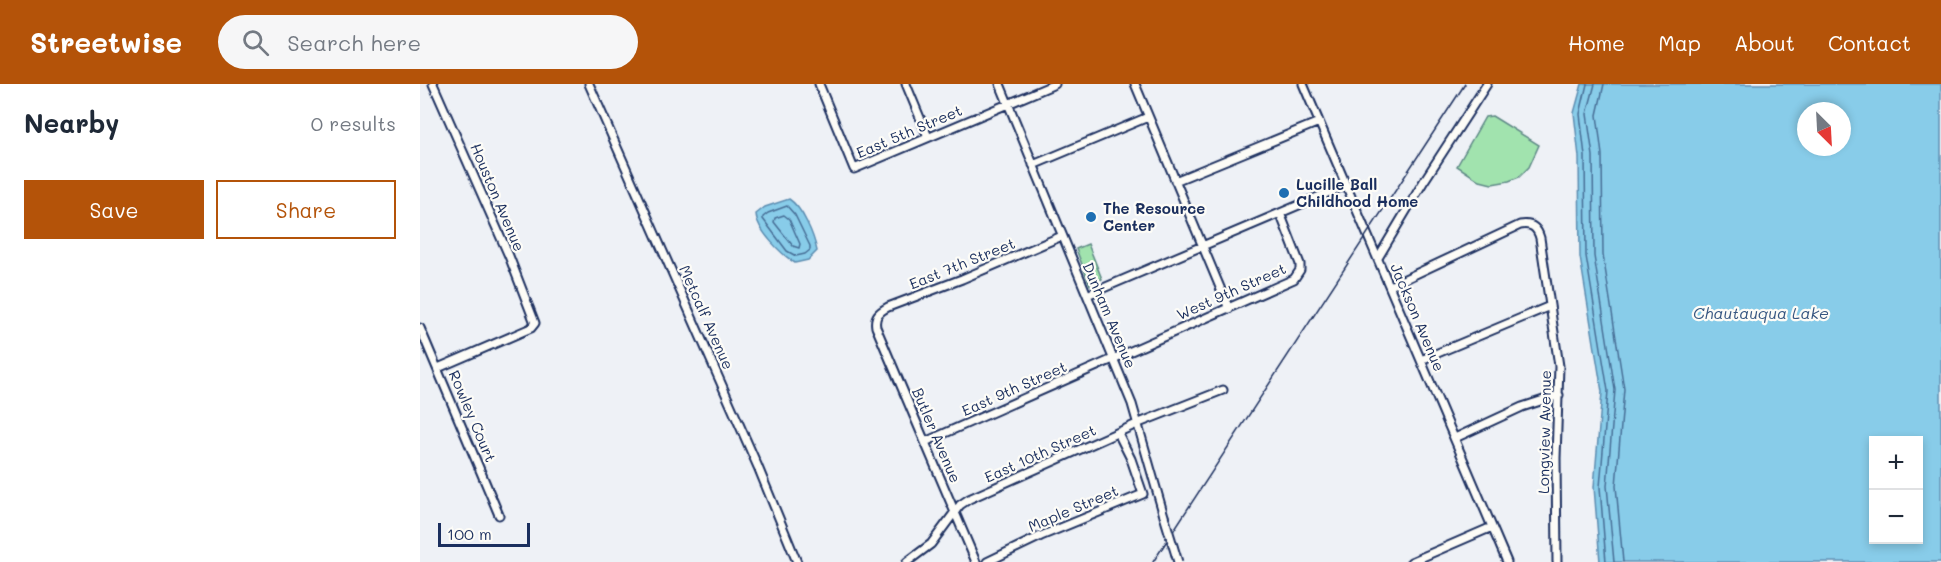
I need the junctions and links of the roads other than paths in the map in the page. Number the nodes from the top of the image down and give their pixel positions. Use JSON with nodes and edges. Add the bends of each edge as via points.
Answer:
{"nodes":[{"id":1,"x":433,"y":84,"type":"edge"},
{"id":2,"x":590,"y":84,"type":"edge"},
{"id":3,"x":819,"y":84,"type":"edge"},
{"id":4,"x":906,"y":84,"type":"edge"},
{"id":5,"x":1000,"y":84,"type":"edge"},
{"id":6,"x":1055,"y":84,"type":"edge"},
{"id":7,"x":1135,"y":84,"type":"edge"},
{"id":8,"x":1303,"y":84,"type":"edge"},
{"id":9,"x":1487,"y":84,"type":"edge"},
{"id":10,"x":1008,"y":104,"type":"junction"},
{"id":11,"x":1148,"y":117,"type":"junction"},
{"id":12,"x":1319,"y":122,"type":"junction"},
{"id":13,"x":928,"y":136,"type":"junction"},
{"id":14,"x":1033,"y":165,"type":"junction"},
{"id":15,"x":1176,"y":181,"type":"junction"},
{"id":16,"x":1346,"y":185,"type":"junction"},
{"id":17,"x":1280,"y":213,"type":"junction"},
{"id":18,"x":1062,"y":236,"type":"junction"},
{"id":19,"x":1202,"y":246,"type":"junction"},
{"id":20,"x":1378,"y":258,"type":"junction"},
{"id":21,"x":1390,"y":286,"type":"junction"},
{"id":22,"x":1087,"y":295,"type":"junction"},
{"id":23,"x":1550,"y":306,"type":"junction"},
{"id":24,"x":1229,"y":309,"type":"junction"},
{"id":25,"x":876,"y":318,"type":"joint"},
{"id":26,"x":420,"y":328,"type":"edge"},
{"id":27,"x":1114,"y":357,"type":"junction"},
{"id":28,"x":1421,"y":360,"type":"junction"},
{"id":29,"x":438,"y":368,"type":"junction"},
{"id":30,"x":1223,"y":390,"type":"dead end"},
{"id":31,"x":1558,"y":395,"type":"junction"},
{"id":32,"x":1139,"y":423,"type":"junction"},
{"id":33,"x":1118,"y":433,"type":"junction"},
{"id":34,"x":1455,"y":438,"type":"junction"},
{"id":35,"x":925,"y":442,"type":"junction"},
{"id":36,"x":955,"y":512,"type":"junction"},
{"id":37,"x":499,"y":515,"type":"dead end"},
{"id":38,"x":1492,"y":527,"type":"junction"},
{"id":39,"x":796,"y":562,"type":"edge"},
{"id":40,"x":907,"y":562,"type":"edge"},
{"id":41,"x":976,"y":562,"type":"edge"},
{"id":42,"x":987,"y":562,"type":"edge"},
{"id":43,"x":1178,"y":562,"type":"edge"},
{"id":44,"x":1411,"y":562,"type":"edge"},
{"id":45,"x":1507,"y":562,"type":"edge"},
{"id":46,"x":1557,"y":562,"type":"edge"}],
"edges":[{"from":1,"to":29,"type":"street","name":"Houston Avenue","via":[[535,323]]},
{"from":2,"to":39,"type":"street","name":"Metcalf Avenue"},
{"from":3,"to":13,"type":"street","name":"East 5th Street","via":[[855,169]]},
{"from":4,"to":13,"type":"street"},
{"from":5,"to":10,"type":"street","name":"Dunham Avenue"},
{"from":6,"to":10,"type":"street","name":"East 5th Street"},
{"from":7,"to":11,"type":"street"},
{"from":8,"to":12,"type":"street","name":"Jackson Avenue"},
{"from":9,"to":20,"type":"street"},
{"from":10,"to":13,"type":"street","name":"East 5th Street"},
{"from":10,"to":14,"type":"street","name":"Dunham Avenue"},
{"from":11,"to":14,"type":"street"},
{"from":11,"to":15,"type":"street"},
{"from":12,"to":15,"type":"street"},
{"from":12,"to":16,"type":"street","name":"Jackson Avenue"},
{"from":14,"to":18,"type":"street","name":"Dunham Avenue"},
{"from":15,"to":19,"type":"street"},
{"from":16,"to":17,"type":"street"},
{"from":16,"to":20,"type":"street","name":"Jackson Avenue"},
{"from":17,"to":19,"type":"street"},
{"from":17,"to":24,"type":"street","name":"West 9th Street","via":[[1300,264],[1299,274],[1287,284]]},
{"from":18,"to":22,"type":"street","name":"Dunham Avenue"},
{"from":18,"to":25,"type":"street","name":"East 7th Street","via":[[888,307]]},
{"from":19,"to":22,"type":"street"},
{"from":19,"to":24,"type":"street"},
{"from":20,"to":21,"type":"street","name":"Jackson Avenue"},
{"from":21,"to":23,"type":"street","name":"Longview Avenue","via":[[1520,225],[1531,225],[1539,232]]},
{"from":21,"to":28,"type":"street","name":"Jackson Avenue"},
{"from":22,"to":27,"type":"street","name":"Dunham Avenue"},
{"from":23,"to":28,"type":"street"},
{"from":23,"to":31,"type":"street","name":"Longview Avenue","via":[[1559,366]]},
{"from":24,"to":27,"type":"street","name":"West 9th Street"},
{"from":25,"to":35,"type":"street","name":"Butler Avenue","via":[[876,327]]},
{"from":26,"to":29,"type":"street","name":"Rowley Court"},
{"from":27,"to":32,"type":"street","name":"Dunham Avenue"},
{"from":27,"to":35,"type":"street","name":"East 9th Street"},
{"from":28,"to":34,"type":"street","name":"Jackson Avenue"},
{"from":29,"to":37,"type":"street","name":"Rowley Court"},
{"from":30,"to":32,"type":"street","name":"East 10th Street"},
{"from":31,"to":34,"type":"street"},
{"from":31,"to":46,"type":"street","name":"Longview Avenue"},
{"from":32,"to":33,"type":"street","name":"East 10th Street"},
{"from":32,"to":43,"type":"street","name":"Dunham Avenue","bridge":true},
{"from":33,"to":36,"type":"street","name":"East 10th Street","via":[[969,499]]},
{"from":33,"to":42,"type":"street","name":"Maple Street","via":[[1143,494]]},
{"from":34,"to":38,"type":"street","name":"Jackson Avenue"},
{"from":35,"to":36,"type":"street","name":"Butler Avenue"},
{"from":36,"to":40,"type":"street","name":"East 10th Street","via":[[931,544]]},
{"from":36,"to":41,"type":"street","name":"Butler Avenue"},
{"from":38,"to":44,"type":"street"},
{"from":38,"to":45,"type":"street","name":"Jackson Avenue"}]}
